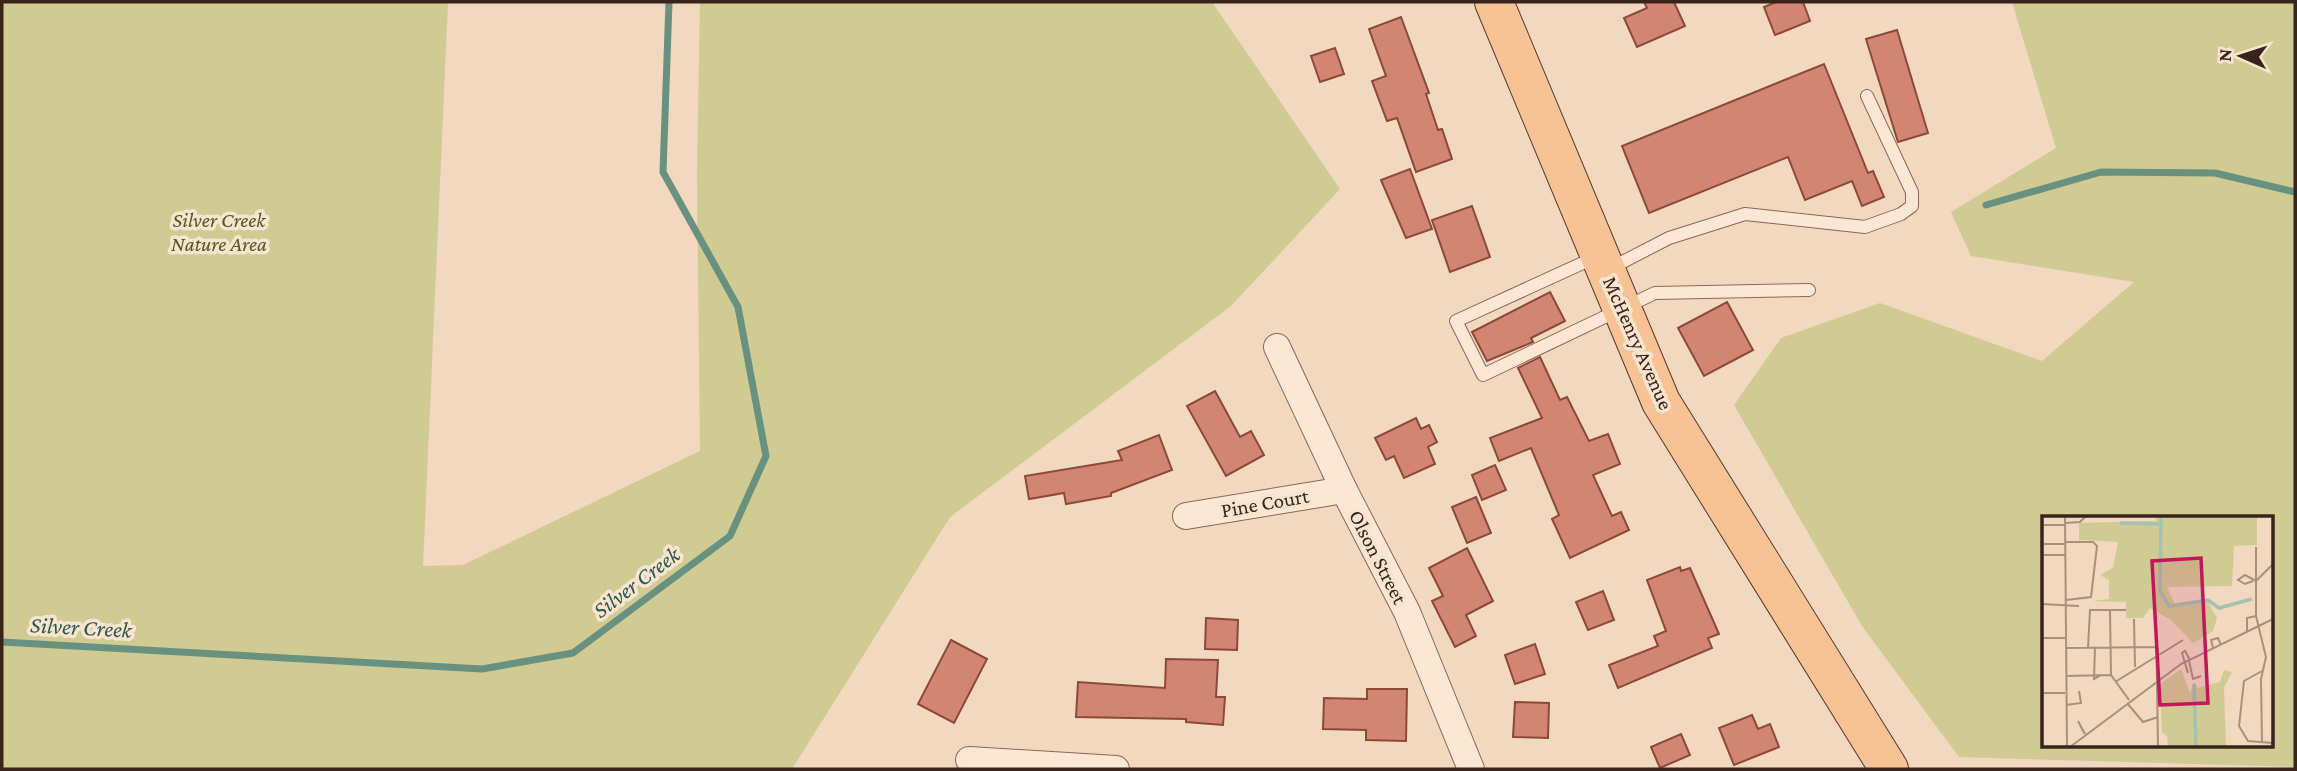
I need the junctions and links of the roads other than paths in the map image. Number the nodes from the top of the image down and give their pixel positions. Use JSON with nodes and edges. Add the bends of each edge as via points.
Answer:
{"nodes":[{"id":1,"x":1494,"y":2,"type":"edge"},
{"id":2,"x":1867,"y":96,"type":"dead end"},
{"id":3,"x":1603,"y":263,"type":"junction"},
{"id":4,"x":1809,"y":290,"type":"dead end"},
{"id":5,"x":1622,"y":308,"type":"junction"},
{"id":6,"x":1277,"y":347,"type":"dead end"},
{"id":7,"x":1344,"y":489,"type":"junction"},
{"id":8,"x":1186,"y":516,"type":"dead end"},
{"id":9,"x":969,"y":760,"type":"dead end"},
{"id":10,"x":1116,"y":769,"type":"edge"},
{"id":11,"x":1471,"y":769,"type":"edge"},
{"id":12,"x":1889,"y":769,"type":"edge"}],
"edges":[{"from":1,"to":3,"type":"main road","name":"McHenry Avenue"},
{"from":2,"to":3,"type":"lane","via":[[1912,192],[1912,206],[1901,214],[1865,227],[1745,214]]},
{"from":3,"to":5,"type":"main road","name":"McHenry Avenue"},
{"from":3,"to":5,"type":"lane","via":[[1456,321],[1483,375]]},
{"from":4,"to":5,"type":"lane","via":[[1655,293]]},
{"from":5,"to":12,"type":"main road","name":"McHenry Avenue","via":[[1661,402]]},
{"from":6,"to":7,"type":"street","name":"Olson Street"},
{"from":7,"to":8,"type":"street","name":"Pine Court"},
{"from":7,"to":11,"type":"street","name":"Olson Street","via":[[1407,612]]},
{"from":9,"to":10,"type":"street"}]}
